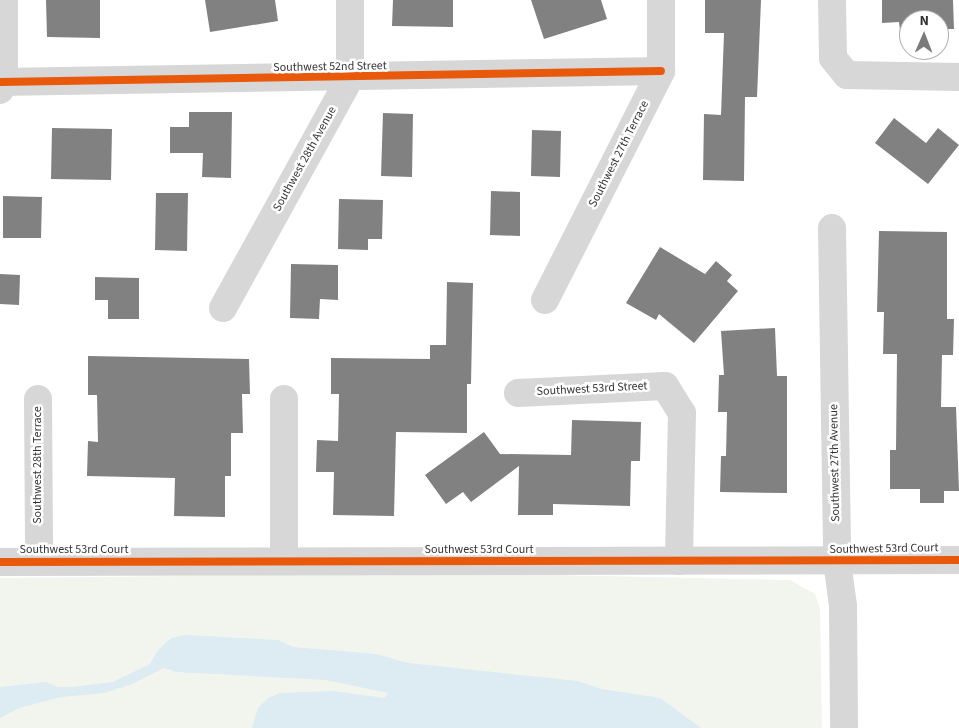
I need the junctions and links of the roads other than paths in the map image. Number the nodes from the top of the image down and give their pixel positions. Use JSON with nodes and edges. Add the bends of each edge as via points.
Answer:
{"nodes":[{"id":1,"x":4,"y":0,"type":"edge"},
{"id":2,"x":350,"y":0,"type":"edge"},
{"id":3,"x":661,"y":0,"type":"edge"},
{"id":4,"x":832,"y":0,"type":"edge"},
{"id":5,"x":661,"y":71,"type":"junction"},
{"id":6,"x":959,"y":77,"type":"edge"},
{"id":7,"x":350,"y":78,"type":"junction"},
{"id":8,"x":1,"y":84,"type":"edge"},
{"id":9,"x":832,"y":228,"type":"dead end"},
{"id":10,"x":545,"y":300,"type":"dead end"},
{"id":11,"x":223,"y":308,"type":"dead end"},
{"id":12,"x":518,"y":393,"type":"dead end"},
{"id":13,"x":38,"y":399,"type":"dead end"},
{"id":14,"x":284,"y":399,"type":"dead end"},
{"id":15,"x":959,"y":560,"type":"edge"},
{"id":16,"x":284,"y":561,"type":"junction"},
{"id":17,"x":679,"y":561,"type":"junction"},
{"id":18,"x":837,"y":561,"type":"junction"},
{"id":19,"x":0,"y":562,"type":"edge"},
{"id":20,"x":39,"y":562,"type":"junction"},
{"id":21,"x":844,"y":728,"type":"edge"}],
"edges":[{"from":1,"to":8,"type":"street"},
{"from":2,"to":7,"type":"street","name":"Southwest 28th Avenue"},
{"from":3,"to":5,"type":"street","name":"Southwest 27th Terrace"},
{"from":4,"to":6,"type":"street","via":[[833,58],[847,75]]},
{"from":5,"to":7,"type":"street","name":"Southwest 52nd Street"},
{"from":5,"to":10,"type":"street","name":"Southwest 27th Terrace"},
{"from":7,"to":8,"type":"street","name":"Southwest 52nd Street"},
{"from":7,"to":11,"type":"street","name":"Southwest 28th Avenue"},
{"from":9,"to":18,"type":"street","name":"Southwest 27th Avenue"},
{"from":12,"to":17,"type":"street","name":"Southwest 53rd Street","via":[[664,386],[682,413]]},
{"from":13,"to":20,"type":"street","name":"Southwest 28th Terrace"},
{"from":14,"to":16,"type":"street"},
{"from":15,"to":18,"type":"street","name":"Southwest 53rd Court"},
{"from":16,"to":17,"type":"street","name":"Southwest 53rd Court"},
{"from":16,"to":20,"type":"street","name":"Southwest 53rd Court"},
{"from":17,"to":18,"type":"street","name":"Southwest 53rd Court"},
{"from":18,"to":21,"type":"street","name":"Southwest 27th Avenue","via":[[843,606]]},
{"from":19,"to":20,"type":"street","name":"Southwest 53rd Court"}]}
